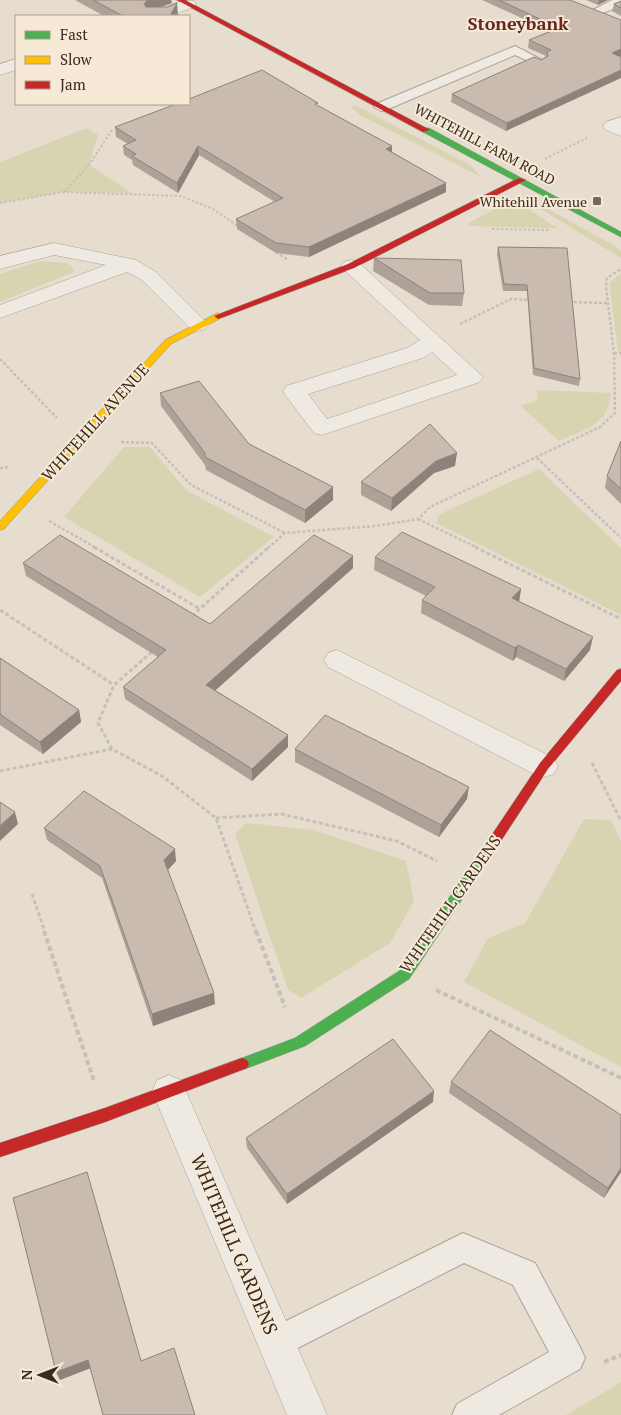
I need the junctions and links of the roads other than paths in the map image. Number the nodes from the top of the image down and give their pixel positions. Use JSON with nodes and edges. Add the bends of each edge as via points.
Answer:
{"nodes":[{"id":1,"x":621,"y":1,"type":"edge"},
{"id":2,"x":184,"y":2,"type":"edge"},
{"id":3,"x":577,"y":4,"type":"edge"},
{"id":4,"x":595,"y":12,"type":"junction"},
{"id":5,"x":157,"y":15,"type":"edge"},
{"id":6,"x":612,"y":20,"type":"edge"},
{"id":7,"x":539,"y":62,"type":"edge"},
{"id":8,"x":15,"y":64,"type":"edge"},
{"id":9,"x":0,"y":70,"type":"edge"},
{"id":10,"x":381,"y":107,"type":"junction"},
{"id":11,"x":522,"y":180,"type":"junction"},
{"id":12,"x":621,"y":235,"type":"edge"},
{"id":13,"x":0,"y":263,"type":"edge"},
{"id":14,"x":129,"y":264,"type":"junction"},
{"id":15,"x":350,"y":266,"type":"junction"},
{"id":16,"x":0,"y":312,"type":"edge"},
{"id":17,"x":198,"y":325,"type":"junction"},
{"id":18,"x":432,"y":342,"type":"junction"},
{"id":19,"x":0,"y":527,"type":"edge"},
{"id":20,"x":338,"y":660,"type":"dead end"},
{"id":21,"x":621,"y":673,"type":"edge"},
{"id":22,"x":544,"y":766,"type":"junction"},
{"id":23,"x":169,"y":1091,"type":"junction"},
{"id":24,"x":0,"y":1150,"type":"edge"},
{"id":25,"x":277,"y":1342,"type":"junction"},
{"id":26,"x":307,"y":1415,"type":"edge"},
{"id":27,"x":468,"y":1415,"type":"edge"}],
"edges":[{"from":1,"to":4,"type":"lane"},
{"from":2,"to":5,"type":"street"},
{"from":2,"to":10,"type":"street","name":"WHITEHILL FARM ROAD"},
{"from":3,"to":4,"type":"street"},
{"from":4,"to":6,"type":"street"},
{"from":7,"to":10,"type":"lane","via":[[515,50]]},
{"from":8,"to":9,"type":"street"},
{"from":10,"to":11,"type":"street","name":"WHITEHILL FARM ROAD"},
{"from":11,"to":12,"type":"street","name":"WHITEHILL FARM ROAD"},
{"from":11,"to":15,"type":"street","name":"WHITEHILL AVENUE"},
{"from":13,"to":14,"type":"street","via":[[54,249]]},
{"from":14,"to":16,"type":"street"},
{"from":14,"to":17,"type":"street","via":[[149,276]]},
{"from":15,"to":17,"type":"street","name":"WHITEHILL AVENUE"},
{"from":15,"to":18,"type":"street"},
{"from":17,"to":19,"type":"street","name":"WHITEHILL AVENUE","via":[[168,342]]},
{"from":18,"to":18,"type":"street","via":[[472,377],[322,428],[294,391],[415,353]]},
{"from":20,"to":22,"type":"street"},
{"from":21,"to":22,"type":"street","name":"WHITEHILL GARDENS"},
{"from":22,"to":23,"type":"street","name":"WHITEHILL GARDENS","via":[[404,975],[300,1042]]},
{"from":23,"to":24,"type":"street","name":"WHITEHILL GARDENS"},
{"from":23,"to":25,"type":"street","name":"WHITEHILL GARDENS"},
{"from":25,"to":26,"type":"street","name":"WHITEHILL GARDENS"},
{"from":25,"to":27,"type":"lane","name":"WHITEHILL GARDENS","via":[[463,1248],[524,1274],[569,1358]]}]}
